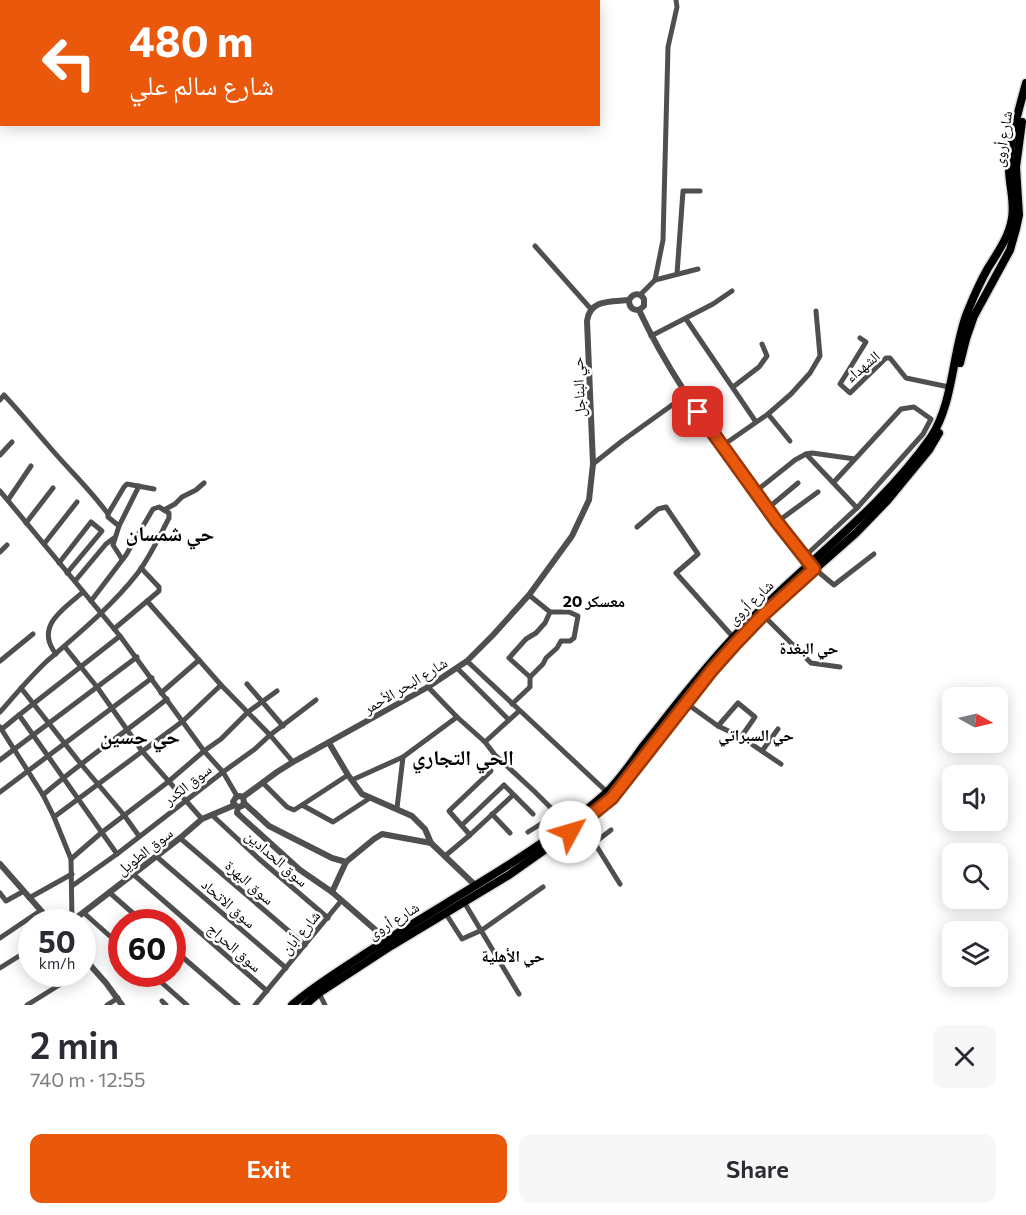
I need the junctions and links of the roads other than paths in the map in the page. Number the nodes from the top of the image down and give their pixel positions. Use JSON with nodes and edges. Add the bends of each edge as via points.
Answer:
{"nodes":[{"id":1,"x":676,"y":0,"type":"edge"},
{"id":2,"x":1026,"y":83,"type":"edge"},
{"id":3,"x":1026,"y":106,"type":"edge"},
{"id":4,"x":700,"y":191,"type":"dead end"},
{"id":5,"x":535,"y":246,"type":"dead end"},
{"id":6,"x":1006,"y":248,"type":"junction"},
{"id":7,"x":698,"y":269,"type":"dead end"},
{"id":8,"x":677,"y":274,"type":"junction"},
{"id":9,"x":655,"y":280,"type":"junction"},
{"id":10,"x":732,"y":291,"type":"dead end"},
{"id":11,"x":640,"y":294,"type":"junction"},
{"id":12,"x":629,"y":300,"type":"junction"},
{"id":13,"x":591,"y":309,"type":"junction"},
{"id":14,"x":639,"y":310,"type":"junction"},
{"id":15,"x":816,"y":311,"type":"dead end"},
{"id":16,"x":686,"y":319,"type":"junction"},
{"id":17,"x":651,"y":336,"type":"junction"},
{"id":18,"x":860,"y":338,"type":"dead end"},
{"id":19,"x":762,"y":344,"type":"dead end"},
{"id":20,"x":733,"y":387,"type":"junction"},
{"id":21,"x":949,"y":387,"type":"junction"},
{"id":22,"x":686,"y":395,"type":"junction"},
{"id":23,"x":0,"y":400,"type":"edge"},
{"id":24,"x":768,"y":414,"type":"junction"},
{"id":25,"x":756,"y":422,"type":"junction"},
{"id":26,"x":790,"y":441,"type":"dead end"},
{"id":27,"x":12,"y":442,"type":"dead end"},
{"id":28,"x":722,"y":446,"type":"junction"},
{"id":29,"x":806,"y":454,"type":"junction"},
{"id":30,"x":0,"y":455,"type":"edge"},
{"id":31,"x":855,"y":459,"type":"junction"},
{"id":32,"x":593,"y":464,"type":"junction"},
{"id":33,"x":32,"y":466,"type":"dead end"},
{"id":34,"x":204,"y":483,"type":"dead end"},
{"id":35,"x":798,"y":483,"type":"dead end"},
{"id":36,"x":833,"y":483,"type":"junction"},
{"id":37,"x":139,"y":486,"type":"junction"},
{"id":38,"x":53,"y":488,"type":"dead end"},
{"id":39,"x":154,"y":489,"type":"dead end"},
{"id":40,"x":0,"y":491,"type":"edge"},
{"id":41,"x":755,"y":492,"type":"junction"},
{"id":42,"x":818,"y":492,"type":"dead end"},
{"id":43,"x":8,"y":500,"type":"junction"},
{"id":44,"x":77,"y":502,"type":"dead end"},
{"id":45,"x":767,"y":508,"type":"junction"},
{"id":46,"x":857,"y":508,"type":"junction"},
{"id":47,"x":164,"y":510,"type":"junction"},
{"id":48,"x":108,"y":514,"type":"junction"},
{"id":49,"x":777,"y":522,"type":"junction"},
{"id":50,"x":26,"y":523,"type":"junction"},
{"id":51,"x":119,"y":526,"type":"junction"},
{"id":52,"x":637,"y":526,"type":"dead end"},
{"id":53,"x":114,"y":538,"type":"junction"},
{"id":54,"x":44,"y":544,"type":"junction"},
{"id":55,"x":7,"y":545,"type":"dead end"},
{"id":56,"x":0,"y":552,"type":"edge"},
{"id":57,"x":874,"y":554,"type":"dead end"},
{"id":58,"x":122,"y":559,"type":"junction"},
{"id":59,"x":59,"y":563,"type":"junction"},
{"id":60,"x":809,"y":563,"type":"junction"},
{"id":61,"x":141,"y":568,"type":"junction"},
{"id":62,"x":68,"y":573,"type":"junction"},
{"id":63,"x":75,"y":581,"type":"junction"},
{"id":64,"x":83,"y":592,"type":"junction"},
{"id":65,"x":529,"y":595,"type":"junction"},
{"id":66,"x":91,"y":600,"type":"junction"},
{"id":67,"x":147,"y":601,"type":"junction"},
{"id":68,"x":100,"y":612,"type":"junction"},
{"id":69,"x":550,"y":612,"type":"junction"},
{"id":70,"x":763,"y":615,"type":"junction"},
{"id":71,"x":114,"y":629,"type":"junction"},
{"id":72,"x":33,"y":634,"type":"dead end"},
{"id":73,"x":120,"y":636,"type":"junction"},
{"id":74,"x":733,"y":637,"type":"junction"},
{"id":75,"x":65,"y":647,"type":"junction"},
{"id":76,"x":56,"y":654,"type":"junction"},
{"id":77,"x":137,"y":657,"type":"junction"},
{"id":78,"x":199,"y":660,"type":"junction"},
{"id":79,"x":0,"y":661,"type":"edge"},
{"id":80,"x":467,"y":661,"type":"junction"},
{"id":81,"x":81,"y":667,"type":"junction"},
{"id":82,"x":840,"y":667,"type":"dead end"},
{"id":83,"x":457,"y":668,"type":"junction"},
{"id":84,"x":530,"y":677,"type":"junction"},
{"id":85,"x":152,"y":678,"type":"junction"},
{"id":86,"x":247,"y":684,"type":"dead end"},
{"id":87,"x":221,"y":685,"type":"junction"},
{"id":88,"x":98,"y":687,"type":"junction"},
{"id":89,"x":428,"y":687,"type":"junction"},
{"id":90,"x":21,"y":688,"type":"junction"},
{"id":91,"x":277,"y":690,"type":"dead end"},
{"id":92,"x":162,"y":693,"type":"junction"},
{"id":93,"x":167,"y":699,"type":"junction"},
{"id":94,"x":316,"y":700,"type":"dead end"},
{"id":95,"x":683,"y":701,"type":"junction"},
{"id":96,"x":262,"y":702,"type":"junction"},
{"id":97,"x":33,"y":704,"type":"junction"},
{"id":98,"x":512,"y":704,"type":"junction"},
{"id":99,"x":112,"y":707,"type":"junction"},
{"id":100,"x":519,"y":711,"type":"junction"},
{"id":101,"x":0,"y":712,"type":"edge"},
{"id":102,"x":248,"y":712,"type":"junction"},
{"id":103,"x":18,"y":715,"type":"junction"},
{"id":104,"x":457,"y":717,"type":"junction"},
{"id":105,"x":508,"y":719,"type":"junction"},
{"id":106,"x":183,"y":721,"type":"junction"},
{"id":107,"x":49,"y":724,"type":"junction"},
{"id":108,"x":283,"y":726,"type":"junction"},
{"id":109,"x":718,"y":726,"type":"junction"},
{"id":110,"x":1,"y":728,"type":"edge"},
{"id":111,"x":778,"y":729,"type":"dead end"},
{"id":112,"x":128,"y":730,"type":"junction"},
{"id":113,"x":270,"y":735,"type":"junction"},
{"id":114,"x":33,"y":736,"type":"junction"},
{"id":115,"x":741,"y":737,"type":"junction"},
{"id":116,"x":64,"y":742,"type":"junction"},
{"id":117,"x":485,"y":742,"type":"junction"},
{"id":118,"x":329,"y":743,"type":"junction"},
{"id":119,"x":14,"y":750,"type":"junction"},
{"id":120,"x":142,"y":751,"type":"junction"},
{"id":121,"x":204,"y":751,"type":"junction"},
{"id":122,"x":762,"y":751,"type":"junction"},
{"id":123,"x":47,"y":756,"type":"junction"},
{"id":124,"x":403,"y":757,"type":"junction"},
{"id":125,"x":0,"y":760,"type":"edge"},
{"id":126,"x":293,"y":762,"type":"junction"},
{"id":127,"x":81,"y":764,"type":"junction"},
{"id":128,"x":781,"y":764,"type":"dead end"},
{"id":129,"x":27,"y":771,"type":"junction"},
{"id":130,"x":223,"y":771,"type":"junction"},
{"id":131,"x":491,"y":771,"type":"dead end"},
{"id":132,"x":350,"y":777,"type":"junction"},
{"id":133,"x":62,"y":778,"type":"junction"},
{"id":134,"x":168,"y":782,"type":"junction"},
{"id":135,"x":98,"y":783,"type":"junction"},
{"id":136,"x":263,"y":783,"type":"junction"},
{"id":137,"x":0,"y":792,"type":"edge"},
{"id":138,"x":43,"y":795,"type":"junction"},
{"id":139,"x":513,"y":795,"type":"junction"},
{"id":140,"x":610,"y":795,"type":"junction"},
{"id":141,"x":370,"y":798,"type":"junction"},
{"id":142,"x":77,"y":799,"type":"junction"},
{"id":143,"x":185,"y":801,"type":"junction"},
{"id":144,"x":240,"y":802,"type":"junction"},
{"id":145,"x":302,"y":805,"type":"junction"},
{"id":146,"x":397,"y":808,"type":"junction"},
{"id":147,"x":492,"y":814,"type":"junction"},
{"id":148,"x":533,"y":814,"type":"dead end"},
{"id":149,"x":557,"y":814,"type":"junction"},
{"id":150,"x":124,"y":815,"type":"junction"},
{"id":151,"x":212,"y":815,"type":"junction"},
{"id":152,"x":54,"y":817,"type":"junction"},
{"id":153,"x":202,"y":819,"type":"junction"},
{"id":154,"x":462,"y":825,"type":"junction"},
{"id":155,"x":569,"y":828,"type":"junction"},
{"id":156,"x":277,"y":830,"type":"junction"},
{"id":157,"x":610,"y":830,"type":"dead end"},
{"id":158,"x":528,"y":832,"type":"dead end"},
{"id":159,"x":101,"y":833,"type":"junction"},
{"id":160,"x":510,"y":833,"type":"dead end"},
{"id":161,"x":139,"y":836,"type":"junction"},
{"id":162,"x":470,"y":836,"type":"junction"},
{"id":163,"x":180,"y":838,"type":"junction"},
{"id":164,"x":267,"y":841,"type":"junction"},
{"id":165,"x":594,"y":842,"type":"junction"},
{"id":166,"x":431,"y":843,"type":"junction"},
{"id":167,"x":117,"y":854,"type":"junction"},
{"id":168,"x":445,"y":856,"type":"junction"},
{"id":169,"x":157,"y":857,"type":"junction"},
{"id":170,"x":71,"y":859,"type":"junction"},
{"id":171,"x":346,"y":862,"type":"junction"},
{"id":172,"x":0,"y":864,"type":"edge"},
{"id":173,"x":72,"y":874,"type":"junction"},
{"id":174,"x":133,"y":874,"type":"junction"},
{"id":175,"x":620,"y":884,"type":"dead end"},
{"id":176,"x":72,"y":886,"type":"junction"},
{"id":177,"x":543,"y":887,"type":"dead end"},
{"id":178,"x":479,"y":888,"type":"junction"},
{"id":179,"x":24,"y":891,"type":"junction"},
{"id":180,"x":332,"y":892,"type":"junction"},
{"id":181,"x":0,"y":893,"type":"edge"},
{"id":182,"x":110,"y":893,"type":"junction"},
{"id":183,"x":29,"y":898,"type":"junction"},
{"id":184,"x":341,"y":901,"type":"junction"},
{"id":185,"x":464,"y":902,"type":"junction"},
{"id":186,"x":38,"y":909,"type":"edge"},
{"id":187,"x":72,"y":909,"type":"edge"},
{"id":188,"x":89,"y":909,"type":"edge"},
{"id":189,"x":128,"y":909,"type":"edge"},
{"id":190,"x":446,"y":914,"type":"junction"},
{"id":191,"x":328,"y":918,"type":"junction"},
{"id":192,"x":96,"y":924,"type":"edge"},
{"id":193,"x":18,"y":926,"type":"edge"},
{"id":194,"x":482,"y":930,"type":"junction"},
{"id":195,"x":108,"y":934,"type":"edge"},
{"id":196,"x":0,"y":938,"type":"edge"},
{"id":197,"x":389,"y":943,"type":"junction"},
{"id":198,"x":305,"y":945,"type":"junction"},
{"id":199,"x":18,"y":957,"type":"edge"},
{"id":200,"x":186,"y":960,"type":"edge"},
{"id":201,"x":286,"y":968,"type":"junction"},
{"id":202,"x":0,"y":969,"type":"edge"},
{"id":203,"x":96,"y":971,"type":"edge"},
{"id":204,"x":56,"y":987,"type":"edge"},
{"id":205,"x":167,"y":987,"type":"edge"},
{"id":206,"x":316,"y":990,"type":"junction"},
{"id":207,"x":267,"y":991,"type":"junction"},
{"id":208,"x":519,"y":994,"type":"dead end"},
{"id":209,"x":118,"y":998,"type":"junction"},
{"id":210,"x":27,"y":1005,"type":"edge"},
{"id":211,"x":107,"y":1005,"type":"edge"},
{"id":212,"x":122,"y":1005,"type":"edge"},
{"id":213,"x":187,"y":1005,"type":"edge"},
{"id":214,"x":238,"y":1005,"type":"edge"},
{"id":215,"x":255,"y":1005,"type":"edge"},
{"id":216,"x":292,"y":1005,"type":"edge"},
{"id":217,"x":305,"y":1005,"type":"edge"},
{"id":218,"x":326,"y":1005,"type":"edge"}],
"edges":[{"from":1,"to":9,"type":"street","via":[[668,47],[663,240]]},
{"from":2,"to":6,"type":"main road","name":"شارع أروى","via":[[1009,166],[1012,218]]},
{"from":3,"to":6,"type":"main road","name":"شارع أروى","via":[[1016,167],[1019,215]]},
{"from":4,"to":8,"type":"street","via":[[684,191]]},
{"from":5,"to":13,"type":"street"},
{"from":6,"to":21,"type":"main road","name":"شارع أروى","via":[[987,271],[966,314]]},
{"from":6,"to":60,"type":"main road","name":"شارع أروى","via":[[974,316],[938,437],[856,533]]},
{"from":7,"to":8,"type":"street"},
{"from":8,"to":9,"type":"street"},
{"from":9,"to":11,"type":"street"},
{"from":10,"to":16,"type":"street"},
{"from":11,"to":12,"type":"street"},
{"from":11,"to":14,"type":"street","via":[[645,303]]},
{"from":12,"to":13,"type":"street"},
{"from":12,"to":14,"type":"street","via":[[632,309]]},
{"from":13,"to":32,"type":"street","name":"حي البناجل","via":[[587,321]]},
{"from":14,"to":17,"type":"street"},
{"from":15,"to":24,"type":"street","via":[[820,356],[810,373]]},
{"from":16,"to":17,"type":"street"},
{"from":16,"to":20,"type":"street"},
{"from":17,"to":22,"type":"street"},
{"from":18,"to":21,"type":"street","name":"الشهداء","via":[[866,342],[840,384],[850,393],[886,358],[906,378]]},
{"from":19,"to":20,"type":"street","via":[[767,356]]},
{"from":20,"to":25,"type":"street"},
{"from":21,"to":60,"type":"main road","name":"شارع أروى","via":[[933,434],[914,459],[882,497]]},
{"from":22,"to":28,"type":"street"},
{"from":22,"to":32,"type":"street"},
{"from":23,"to":48,"type":"street","via":[[4,395],[27,419]]},
{"from":24,"to":25,"type":"street"},
{"from":24,"to":26,"type":"street"},
{"from":25,"to":28,"type":"street"},
{"from":27,"to":30,"type":"street"},
{"from":28,"to":41,"type":"street"},
{"from":29,"to":31,"type":"street"},
{"from":29,"to":36,"type":"street"},
{"from":29,"to":41,"type":"street"},
{"from":31,"to":36,"type":"street"},
{"from":31,"to":46,"type":"street","via":[[901,409],[914,407],[931,419],[923,434]]},
{"from":32,"to":65,"type":"street","name":"شارع البحر الأحمر","via":[[589,500],[572,536]]},
{"from":33,"to":43,"type":"street"},
{"from":34,"to":47,"type":"street"},
{"from":35,"to":45,"type":"street"},
{"from":36,"to":46,"type":"street"},
{"from":37,"to":39,"type":"street"},
{"from":37,"to":48,"type":"street","via":[[127,484]]},
{"from":37,"to":51,"type":"street"},
{"from":38,"to":50,"type":"street"},
{"from":40,"to":43,"type":"street"},
{"from":41,"to":45,"type":"street"},
{"from":42,"to":49,"type":"street"},
{"from":43,"to":50,"type":"street"},
{"from":44,"to":54,"type":"street"},
{"from":45,"to":49,"type":"street"},
{"from":46,"to":60,"type":"street"},
{"from":47,"to":58,"type":"street","via":[[153,509]]},
{"from":47,"to":61,"type":"street","via":[[169,518]]},
{"from":48,"to":51,"type":"street"},
{"from":49,"to":60,"type":"street"},
{"from":50,"to":54,"type":"street"},
{"from":51,"to":53,"type":"street"},
{"from":52,"to":74,"type":"street","via":[[658,508],[666,507],[698,554],[676,573]]},
{"from":53,"to":58,"type":"street","via":[[113,545]]},
{"from":53,"to":63,"type":"street"},
{"from":54,"to":59,"type":"street"},
{"from":55,"to":56,"type":"street"},
{"from":57,"to":60,"type":"street","via":[[834,585]]},
{"from":58,"to":66,"type":"street"},
{"from":59,"to":62,"type":"street"},
{"from":59,"to":62,"type":"street","via":[[91,522],[102,531]]},
{"from":60,"to":70,"type":"main road","name":"شارع أروى"},
{"from":60,"to":74,"type":"main road","name":"شارع أروى"},
{"from":61,"to":67,"type":"street","via":[[160,589]]},
{"from":61,"to":68,"type":"street"},
{"from":62,"to":63,"type":"street"},
{"from":63,"to":64,"type":"street"},
{"from":64,"to":66,"type":"street"},
{"from":64,"to":76,"type":"street","via":[[48,628],[48,640]]},
{"from":65,"to":69,"type":"street"},
{"from":65,"to":80,"type":"street","name":"شارع البحر الأحمر"},
{"from":66,"to":68,"type":"street"},
{"from":67,"to":71,"type":"street"},
{"from":67,"to":78,"type":"street"},
{"from":68,"to":71,"type":"street"},
{"from":68,"to":75,"type":"street"},
{"from":69,"to":84,"type":"street","via":[[541,628],[509,658]]},
{"from":69,"to":84,"type":"street","via":[[578,616],[574,638],[561,641]]},
{"from":70,"to":82,"type":"street","via":[[811,663]]},
{"from":70,"to":95,"type":"main road","name":"شارع أروى"},
{"from":71,"to":73,"type":"street"},
{"from":72,"to":79,"type":"street"},
{"from":73,"to":77,"type":"street"},
{"from":73,"to":81,"type":"street"},
{"from":74,"to":95,"type":"main road","name":"شارع أروى"},
{"from":75,"to":76,"type":"street"},
{"from":75,"to":81,"type":"street"},
{"from":76,"to":90,"type":"street"},
{"from":77,"to":85,"type":"street"},
{"from":77,"to":88,"type":"street"},
{"from":78,"to":87,"type":"street"},
{"from":78,"to":92,"type":"street"},
{"from":80,"to":83,"type":"street","name":"شارع البحر الأحمر"},
{"from":80,"to":98,"type":"street"},
{"from":81,"to":88,"type":"street"},
{"from":81,"to":97,"type":"street"},
{"from":83,"to":89,"type":"street","name":"شارع البحر الأحمر"},
{"from":83,"to":105,"type":"street"},
{"from":84,"to":98,"type":"street","via":[[530,687]]},
{"from":85,"to":92,"type":"street"},
{"from":85,"to":99,"type":"street"},
{"from":86,"to":96,"type":"street"},
{"from":87,"to":102,"type":"street"},
{"from":87,"to":106,"type":"street"},
{"from":88,"to":99,"type":"street"},
{"from":88,"to":107,"type":"street"},
{"from":89,"to":104,"type":"street"},
{"from":89,"to":118,"type":"street","name":"شارع البحر الأحمر"},
{"from":90,"to":97,"type":"street"},
{"from":90,"to":101,"type":"street"},
{"from":91,"to":96,"type":"street"},
{"from":92,"to":93,"type":"street"},
{"from":93,"to":106,"type":"street"},
{"from":93,"to":112,"type":"street"},
{"from":94,"to":108,"type":"street","name":"سوق الكدر"},
{"from":95,"to":109,"type":"street"},
{"from":95,"to":140,"type":"main road","name":"شارع أروى"},
{"from":96,"to":102,"type":"street"},
{"from":96,"to":108,"type":"street"},
{"from":97,"to":103,"type":"street"},
{"from":97,"to":107,"type":"street"},
{"from":98,"to":100,"type":"street"},
{"from":99,"to":112,"type":"street"},
{"from":99,"to":116,"type":"street"},
{"from":100,"to":105,"type":"street"},
{"from":100,"to":140,"type":"street"},
{"from":102,"to":113,"type":"street"},
{"from":102,"to":121,"type":"street"},
{"from":103,"to":110,"type":"street"},
{"from":103,"to":114,"type":"street"},
{"from":104,"to":117,"type":"street"},
{"from":104,"to":124,"type":"street"},
{"from":105,"to":117,"type":"street"},
{"from":106,"to":120,"type":"street"},
{"from":106,"to":121,"type":"street"},
{"from":107,"to":114,"type":"street"},
{"from":107,"to":116,"type":"street"},
{"from":108,"to":113,"type":"street","name":"سوق الكدر"},
{"from":109,"to":115,"type":"street"},
{"from":109,"to":115,"type":"street","via":[[738,703],[755,717]]},
{"from":110,"to":119,"type":"street"},
{"from":111,"to":122,"type":"street"},
{"from":112,"to":120,"type":"street"},
{"from":112,"to":127,"type":"street"},
{"from":113,"to":126,"type":"street"},
{"from":113,"to":130,"type":"street","name":"سوق الكدر"},
{"from":114,"to":119,"type":"street"},
{"from":114,"to":123,"type":"street"},
{"from":115,"to":122,"type":"street"},
{"from":116,"to":123,"type":"street"},
{"from":116,"to":127,"type":"street"},
{"from":117,"to":149,"type":"street"},
{"from":118,"to":126,"type":"street","name":"شارع البحر الأحمر"},
{"from":118,"to":132,"type":"street"},
{"from":119,"to":125,"type":"street"},
{"from":119,"to":129,"type":"street"},
{"from":120,"to":134,"type":"street"},
{"from":120,"to":135,"type":"street"},
{"from":121,"to":130,"type":"street"},
{"from":121,"to":134,"type":"street"},
{"from":122,"to":128,"type":"street"},
{"from":123,"to":129,"type":"street"},
{"from":123,"to":133,"type":"street"},
{"from":124,"to":132,"type":"street"},
{"from":124,"to":146,"type":"street"},
{"from":126,"to":136,"type":"street","name":"شارع البحر الأحمر"},
{"from":127,"to":133,"type":"street"},
{"from":127,"to":135,"type":"street"},
{"from":129,"to":137,"type":"street"},
{"from":129,"to":138,"type":"street"},
{"from":130,"to":143,"type":"street","name":"سوق الكدر"},
{"from":130,"to":144,"type":"street"},
{"from":131,"to":154,"type":"street","via":[[448,811]]},
{"from":132,"to":141,"type":"street","via":[[362,794]]},
{"from":132,"to":145,"type":"street"},
{"from":133,"to":138,"type":"street"},
{"from":133,"to":142,"type":"street"},
{"from":134,"to":143,"type":"street"},
{"from":134,"to":150,"type":"street"},
{"from":135,"to":142,"type":"street"},
{"from":135,"to":150,"type":"street"},
{"from":136,"to":144,"type":"street","name":"شارع البحر الأحمر"},
{"from":136,"to":145,"type":"street","via":[[286,807],[294,810]]},
{"from":138,"to":152,"type":"street"},
{"from":139,"to":147,"type":"street"},
{"from":139,"to":148,"type":"street"},
{"from":139,"to":154,"type":"street","via":[[504,785]]},
{"from":140,"to":155,"type":"main road","name":"شارع أروى"},
{"from":141,"to":145,"type":"street","via":[[333,822]]},
{"from":141,"to":146,"type":"street"},
{"from":142,"to":152,"type":"street"},
{"from":142,"to":159,"type":"street"},
{"from":143,"to":153,"type":"street"},
{"from":143,"to":161,"type":"street","name":"سوق الكدر"},
{"from":144,"to":151,"type":"street","name":"سوق الطويل"},
{"from":144,"to":156,"type":"street"},
{"from":144,"to":164,"type":"street","via":[[237,813]]},
{"from":146,"to":166,"type":"street","via":[[425,829]]},
{"from":147,"to":160,"type":"street"},
{"from":147,"to":162,"type":"street"},
{"from":149,"to":155,"type":"street"},
{"from":149,"to":158,"type":"street"},
{"from":150,"to":159,"type":"street"},
{"from":150,"to":161,"type":"street"},
{"from":151,"to":153,"type":"street","name":"سوق الطويل"},
{"from":151,"to":191,"type":"street","name":"سوق الحدادين"},
{"from":152,"to":170,"type":"street"},
{"from":153,"to":163,"type":"street","name":"سوق الطويل"},
{"from":154,"to":162,"type":"street"},
{"from":155,"to":165,"type":"street","via":[[585,850]]},
{"from":155,"to":178,"type":"main road","name":"شارع أروى"},
{"from":156,"to":164,"type":"street"},
{"from":156,"to":171,"type":"street"},
{"from":157,"to":165,"type":"street"},
{"from":159,"to":167,"type":"street"},
{"from":159,"to":170,"type":"street"},
{"from":161,"to":167,"type":"street","name":"سوق الكدر"},
{"from":162,"to":168,"type":"street"},
{"from":163,"to":169,"type":"street","name":"سوق الطويل"},
{"from":163,"to":198,"type":"street","name":"سوق البهرة"},
{"from":164,"to":180,"type":"street"},
{"from":165,"to":175,"type":"street"},
{"from":166,"to":168,"type":"street"},
{"from":166,"to":171,"type":"street","via":[[382,834]]},
{"from":167,"to":176,"type":"street","name":"سوق الكدر"},
{"from":168,"to":178,"type":"street"},
{"from":169,"to":174,"type":"street","name":"سوق الطويل"},
{"from":169,"to":201,"type":"street","name":"سوق الاتحاد"},
{"from":170,"to":173,"type":"street"},
{"from":171,"to":180,"type":"street"},
{"from":172,"to":179,"type":"street"},
{"from":173,"to":176,"type":"street"},
{"from":173,"to":183,"type":"street"},
{"from":174,"to":182,"type":"street","name":"سوق الطويل"},
{"from":174,"to":207,"type":"street","name":"سوق الحراج"},
{"from":176,"to":187,"type":"street"},
{"from":177,"to":194,"type":"street"},
{"from":178,"to":185,"type":"main road","name":"شارع أروى"},
{"from":178,"to":197,"type":"main road","name":"شارع أروى"},
{"from":179,"to":181,"type":"street","via":[[6,902]]},
{"from":179,"to":183,"type":"street"},
{"from":180,"to":184,"type":"street"},
{"from":182,"to":188,"type":"street","name":"سوق الطويل"},
{"from":182,"to":189,"type":"street"},
{"from":183,"to":186,"type":"street"},
{"from":184,"to":191,"type":"street","name":"شارع أبان"},
{"from":184,"to":197,"type":"street"},
{"from":185,"to":190,"type":"main road","name":"شارع أروى"},
{"from":185,"to":194,"type":"street"},
{"from":190,"to":194,"type":"street","via":[[462,939]]},
{"from":190,"to":197,"type":"main road","name":"شارع أروى"},
{"from":191,"to":198,"type":"street","name":"شارع أبان"},
{"from":192,"to":195,"type":"street"},
{"from":193,"to":196,"type":"street"},
{"from":194,"to":208,"type":"street"},
{"from":197,"to":206,"type":"main road","name":"شارع أروى"},
{"from":198,"to":201,"type":"street","name":"شارع أبان"},
{"from":199,"to":202,"type":"street"},
{"from":200,"to":214,"type":"street"},
{"from":201,"to":207,"type":"street","name":"شارع أبان"},
{"from":203,"to":209,"type":"street"},
{"from":204,"to":210,"type":"street"},
{"from":205,"to":213,"type":"street"},
{"from":206,"to":216,"type":"main road","name":"شارع أروى"},
{"from":206,"to":217,"type":"main road","name":"شارع أروى"},
{"from":206,"to":218,"type":"street"},
{"from":207,"to":215,"type":"street","name":"شارع أبان"},
{"from":209,"to":211,"type":"street"},
{"from":209,"to":212,"type":"street"}]}
